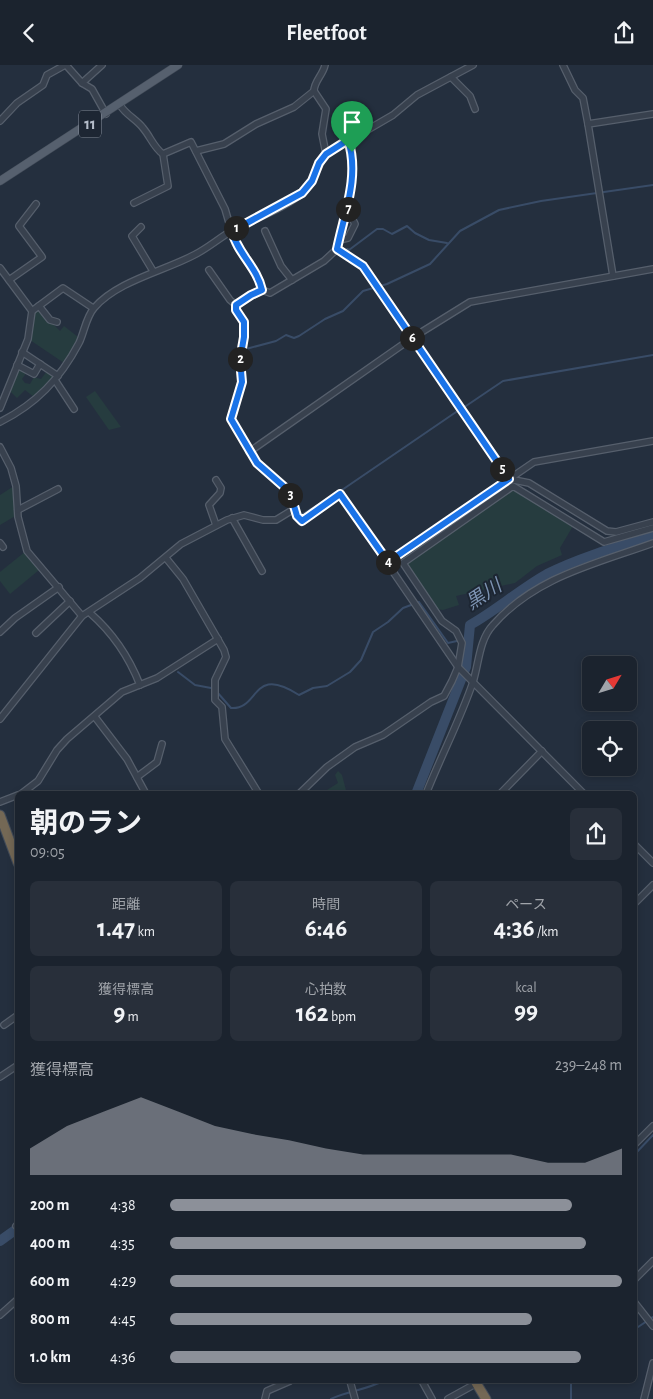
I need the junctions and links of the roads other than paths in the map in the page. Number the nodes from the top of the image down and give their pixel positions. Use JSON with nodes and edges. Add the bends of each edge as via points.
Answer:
{"nodes":[{"id":1,"x":65,"y":65,"type":"edge"},
{"id":2,"x":102,"y":65,"type":"edge"},
{"id":3,"x":178,"y":65,"type":"edge"},
{"id":4,"x":325,"y":65,"type":"edge"},
{"id":5,"x":473,"y":65,"type":"edge"},
{"id":6,"x":563,"y":65,"type":"edge"},
{"id":7,"x":451,"y":77,"type":"junction"},
{"id":8,"x":82,"y":83,"type":"junction"},
{"id":9,"x":314,"y":91,"type":"junction"},
{"id":10,"x":120,"y":105,"type":"junction"},
{"id":11,"x":475,"y":109,"type":"dead end"},
{"id":12,"x":106,"y":114,"type":"junction"},
{"id":13,"x":653,"y":114,"type":"edge"},
{"id":14,"x":0,"y":121,"type":"edge"},
{"id":15,"x":588,"y":125,"type":"junction"},
{"id":16,"x":348,"y":140,"type":"junction"},
{"id":17,"x":196,"y":151,"type":"junction"},
{"id":18,"x":163,"y":154,"type":"junction"},
{"id":19,"x":326,"y":154,"type":"junction"},
{"id":20,"x":0,"y":181,"type":"edge"},
{"id":21,"x":134,"y":203,"type":"dead end"},
{"id":22,"x":36,"y":205,"type":"dead end"},
{"id":23,"x":348,"y":210,"type":"junction"},
{"id":24,"x":141,"y":227,"type":"dead end"},
{"id":25,"x":232,"y":231,"type":"junction"},
{"id":26,"x":265,"y":231,"type":"dead end"},
{"id":27,"x":339,"y":240,"type":"junction"},
{"id":28,"x":337,"y":249,"type":"junction"},
{"id":29,"x":0,"y":269,"type":"edge"},
{"id":30,"x":653,"y":269,"type":"edge"},
{"id":31,"x":209,"y":270,"type":"dead end"},
{"id":32,"x":153,"y":271,"type":"junction"},
{"id":33,"x":614,"y":276,"type":"junction"},
{"id":34,"x":5,"y":278,"type":"edge"},
{"id":35,"x":292,"y":280,"type":"junction"},
{"id":36,"x":262,"y":290,"type":"junction"},
{"id":37,"x":236,"y":305,"type":"junction"},
{"id":38,"x":39,"y":306,"type":"junction"},
{"id":39,"x":93,"y":309,"type":"junction"},
{"id":40,"x":32,"y":311,"type":"junction"},
{"id":41,"x":57,"y":322,"type":"dead end"},
{"id":42,"x":412,"y":338,"type":"junction"},
{"id":43,"x":22,"y":352,"type":"junction"},
{"id":44,"x":40,"y":364,"type":"junction"},
{"id":45,"x":17,"y":365,"type":"junction"},
{"id":46,"x":57,"y":378,"type":"junction"},
{"id":47,"x":0,"y":408,"type":"edge"},
{"id":48,"x":74,"y":409,"type":"dead end"},
{"id":49,"x":0,"y":422,"type":"edge"},
{"id":50,"x":653,"y":441,"type":"edge"},
{"id":51,"x":0,"y":447,"type":"edge"},
{"id":52,"x":249,"y":453,"type":"junction"},
{"id":53,"x":509,"y":479,"type":"junction"},
{"id":54,"x":216,"y":480,"type":"dead end"},
{"id":55,"x":58,"y":489,"type":"dead end"},
{"id":56,"x":294,"y":509,"type":"junction"},
{"id":57,"x":18,"y":510,"type":"junction"},
{"id":58,"x":232,"y":518,"type":"junction"},
{"id":59,"x":653,"y":522,"type":"edge"},
{"id":60,"x":216,"y":525,"type":"junction"},
{"id":61,"x":653,"y":528,"type":"edge"},
{"id":62,"x":653,"y":543,"type":"edge"},
{"id":63,"x":166,"y":558,"type":"junction"},
{"id":64,"x":388,"y":562,"type":"junction"},
{"id":65,"x":262,"y":571,"type":"dead end"},
{"id":66,"x":58,"y":587,"type":"junction"},
{"id":67,"x":70,"y":601,"type":"junction"},
{"id":68,"x":90,"y":613,"type":"junction"},
{"id":69,"x":82,"y":616,"type":"junction"},
{"id":70,"x":0,"y":632,"type":"edge"},
{"id":71,"x":36,"y":633,"type":"dead end"},
{"id":72,"x":218,"y":639,"type":"junction"},
{"id":73,"x":458,"y":667,"type":"junction"},
{"id":74,"x":473,"y":682,"type":"junction"},
{"id":75,"x":140,"y":685,"type":"junction"},
{"id":76,"x":95,"y":717,"type":"junction"},
{"id":77,"x":0,"y":719,"type":"edge"},
{"id":78,"x":162,"y":744,"type":"dead end"},
{"id":79,"x":542,"y":751,"type":"junction"},
{"id":80,"x":137,"y":777,"type":"junction"},
{"id":81,"x":25,"y":791,"type":"edge"},
{"id":82,"x":142,"y":791,"type":"edge"},
{"id":83,"x":256,"y":791,"type":"edge"},
{"id":84,"x":302,"y":791,"type":"edge"},
{"id":85,"x":427,"y":791,"type":"edge"},
{"id":86,"x":503,"y":791,"type":"edge"},
{"id":87,"x":581,"y":791,"type":"edge"},
{"id":88,"x":15,"y":796,"type":"edge"},
{"id":89,"x":0,"y":802,"type":"edge"},
{"id":90,"x":0,"y":815,"type":"edge"},
{"id":91,"x":637,"y":847,"type":"edge"},
{"id":92,"x":15,"y":850,"type":"edge"},
{"id":93,"x":653,"y":863,"type":"edge"},
{"id":94,"x":653,"y":885,"type":"edge"},
{"id":95,"x":637,"y":901,"type":"edge"},
{"id":96,"x":15,"y":1017,"type":"edge"},
{"id":97,"x":4,"y":1025,"type":"dead end"},
{"id":98,"x":15,"y":1067,"type":"edge"},
{"id":99,"x":0,"y":1077,"type":"edge"},
{"id":100,"x":653,"y":1126,"type":"edge"},
{"id":101,"x":637,"y":1142,"type":"edge"},
{"id":102,"x":653,"y":1261,"type":"edge"},
{"id":103,"x":637,"y":1277,"type":"edge"},
{"id":104,"x":15,"y":1302,"type":"edge"},
{"id":105,"x":637,"y":1306,"type":"edge"},
{"id":106,"x":0,"y":1315,"type":"edge"},
{"id":107,"x":653,"y":1326,"type":"edge"},
{"id":108,"x":653,"y":1363,"type":"edge"},
{"id":109,"x":285,"y":1383,"type":"edge"},
{"id":110,"x":351,"y":1383,"type":"edge"},
{"id":111,"x":423,"y":1383,"type":"edge"},
{"id":112,"x":474,"y":1383,"type":"edge"},
{"id":113,"x":477,"y":1383,"type":"edge"},
{"id":114,"x":265,"y":1399,"type":"edge"},
{"id":115,"x":355,"y":1399,"type":"edge"},
{"id":116,"x":432,"y":1399,"type":"edge"},
{"id":117,"x":448,"y":1399,"type":"edge"},
{"id":118,"x":486,"y":1399,"type":"edge"},
{"id":119,"x":644,"y":1399,"type":"edge"}],
"edges":[{"from":1,"to":8,"type":"street"},
{"from":1,"to":14,"type":"street","via":[[47,75],[43,85],[17,103]]},
{"from":2,"to":8,"type":"street"},
{"from":3,"to":10,"type":"main road","number":"11"},
{"from":4,"to":9,"type":"street"},
{"from":5,"to":7,"type":"street"},
{"from":6,"to":15,"type":"street","via":[[575,90],[583,98]]},
{"from":7,"to":11,"type":"street","via":[[470,96]]},
{"from":7,"to":16,"type":"street"},
{"from":8,"to":12,"type":"street","via":[[92,89]]},
{"from":9,"to":17,"type":"street","via":[[294,107],[256,124],[224,145]]},
{"from":9,"to":19,"type":"street","via":[[326,109],[322,134]]},
{"from":10,"to":12,"type":"main road","number":"11"},
{"from":10,"to":18,"type":"street","via":[[143,127]]},
{"from":12,"to":20,"type":"main road","number":"11"},
{"from":13,"to":15,"type":"street"},
{"from":15,"to":33,"type":"street"},
{"from":16,"to":19,"type":"street"},
{"from":16,"to":23,"type":"street","via":[[353,164]]},
{"from":17,"to":18,"type":"street","via":[[191,142]]},
{"from":17,"to":25,"type":"street"},
{"from":18,"to":21,"type":"street","via":[[168,186]]},
{"from":19,"to":25,"type":"street","via":[[302,193]]},
{"from":22,"to":34,"type":"street","via":[[19,226],[42,257]]},
{"from":23,"to":27,"type":"street"},
{"from":23,"to":27,"type":"street","via":[[356,224],[348,238]]},
{"from":24,"to":32,"type":"street","via":[[132,236]]},
{"from":25,"to":32,"type":"street","via":[[195,255]]},
{"from":25,"to":36,"type":"street","via":[[235,243],[259,279]]},
{"from":26,"to":35,"type":"street"},
{"from":27,"to":28,"type":"street"},
{"from":28,"to":35,"type":"street","via":[[324,261]]},
{"from":28,"to":42,"type":"street","via":[[363,266]]},
{"from":29,"to":34,"type":"street"},
{"from":30,"to":33,"type":"street"},
{"from":31,"to":37,"type":"street"},
{"from":32,"to":39,"type":"street","via":[[116,291]]},
{"from":33,"to":42,"type":"street","via":[[470,302]]},
{"from":34,"to":40,"type":"street"},
{"from":35,"to":36,"type":"street","via":[[270,293]]},
{"from":36,"to":37,"type":"street"},
{"from":37,"to":52,"type":"street","via":[[244,322],[244,337],[240,360],[242,382],[231,419]]},
{"from":38,"to":39,"type":"street","via":[[63,288]]},
{"from":38,"to":40,"type":"street"},
{"from":38,"to":41,"type":"street","via":[[50,321]]},
{"from":39,"to":46,"type":"street","via":[[70,361]]},
{"from":40,"to":43,"type":"street","via":[[28,339]]},
{"from":42,"to":52,"type":"street"},
{"from":42,"to":53,"type":"street"},
{"from":43,"to":44,"type":"street"},
{"from":43,"to":45,"type":"street"},
{"from":44,"to":45,"type":"street","via":[[34,374]]},
{"from":44,"to":46,"type":"street"},
{"from":45,"to":47,"type":"street"},
{"from":46,"to":48,"type":"street"},
{"from":46,"to":49,"type":"street","via":[[23,411]]},
{"from":50,"to":53,"type":"street","via":[[534,462]]},
{"from":51,"to":57,"type":"street","via":[[14,477]]},
{"from":52,"to":56,"type":"street","via":[[290,492]]},
{"from":53,"to":59,"type":"street","via":[[529,483],[606,531],[616,533]]},
{"from":53,"to":64,"type":"street"},
{"from":54,"to":60,"type":"street","via":[[220,493],[209,505]]},
{"from":55,"to":57,"type":"street"},
{"from":56,"to":58,"type":"street","via":[[276,520],[244,515]]},
{"from":56,"to":64,"type":"street","via":[[302,521],[340,494]]},
{"from":57,"to":66,"type":"street","via":[[27,551]]},
{"from":58,"to":60,"type":"street"},
{"from":58,"to":65,"type":"street"},
{"from":60,"to":63,"type":"street","via":[[181,544]]},
{"from":61,"to":73,"type":"street","via":[[604,542],[513,486],[403,563],[442,621],[456,631],[462,643]]},
{"from":62,"to":74,"type":"street","via":[[573,570],[525,596],[492,625],[484,639]]},
{"from":63,"to":68,"type":"street"},
{"from":63,"to":72,"type":"street","via":[[183,579]]},
{"from":64,"to":73,"type":"street"},
{"from":66,"to":67,"type":"street"},
{"from":66,"to":70,"type":"street"},
{"from":67,"to":69,"type":"street"},
{"from":67,"to":71,"type":"street"},
{"from":68,"to":69,"type":"street"},
{"from":68,"to":75,"type":"street","via":[[112,634]]},
{"from":69,"to":77,"type":"street"},
{"from":72,"to":75,"type":"street","via":[[157,679]]},
{"from":72,"to":83,"type":"street","via":[[226,657],[215,680],[215,700],[222,707],[225,739]]},
{"from":73,"to":74,"type":"street"},
{"from":73,"to":84,"type":"street","via":[[444,696],[383,735],[356,747],[327,767]]},
{"from":74,"to":79,"type":"street"},
{"from":74,"to":85,"type":"street"},
{"from":75,"to":76,"type":"street","via":[[122,692]]},
{"from":76,"to":80,"type":"street"},
{"from":76,"to":81,"type":"street","via":[[67,739],[38,781]]},
{"from":78,"to":80,"type":"street","via":[[157,762]]},
{"from":79,"to":86,"type":"street"},
{"from":79,"to":87,"type":"street"},
{"from":80,"to":82,"type":"street"},
{"from":88,"to":89,"type":"street"},
{"from":90,"to":92,"type":"highway"},
{"from":91,"to":93,"type":"street"},
{"from":94,"to":95,"type":"street"},
{"from":96,"to":97,"type":"street"},
{"from":98,"to":99,"type":"street"},
{"from":100,"to":101,"type":"street"},
{"from":102,"to":103,"type":"street"},
{"from":104,"to":106,"type":"street"},
{"from":105,"to":107,"type":"street"},
{"from":108,"to":119,"type":"street"},
{"from":109,"to":114,"type":"street","via":[[267,1391]]},
{"from":110,"to":115,"type":"street"},
{"from":111,"to":116,"type":"street"},
{"from":112,"to":117,"type":"street"},
{"from":113,"to":118,"type":"highway"}]}
